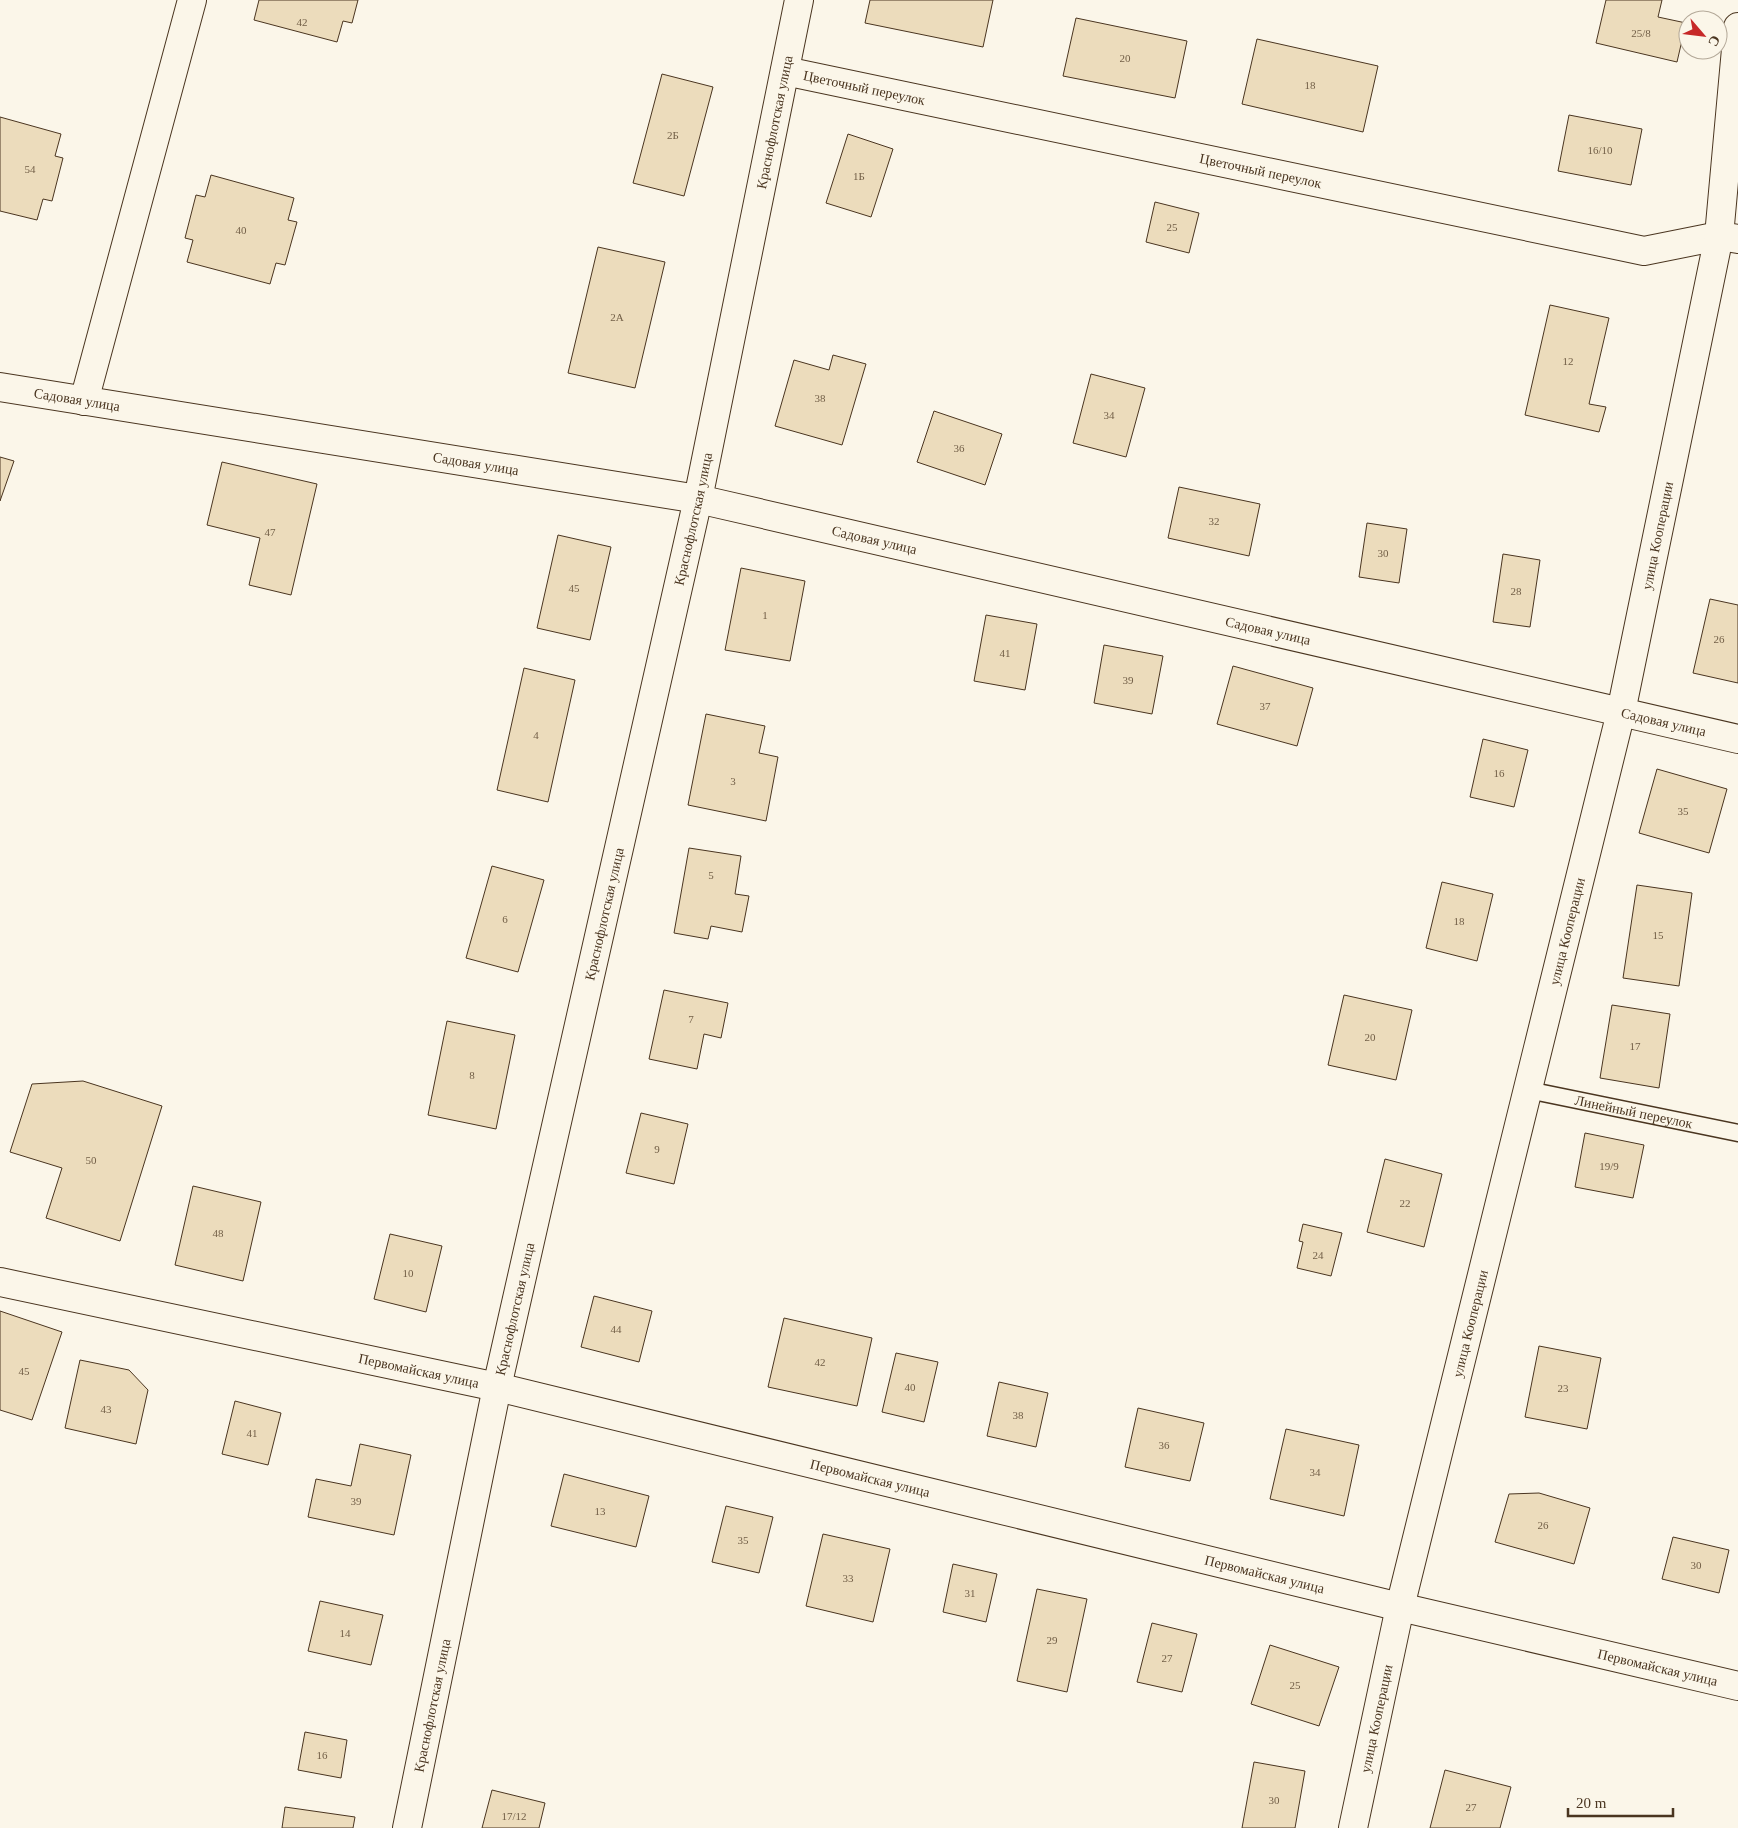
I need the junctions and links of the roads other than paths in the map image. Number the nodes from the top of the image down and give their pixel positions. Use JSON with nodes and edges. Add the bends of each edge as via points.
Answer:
{"nodes":[{"id":1,"x":192,"y":0,"type":"edge"},
{"id":2,"x":800,"y":0,"type":"edge"},
{"id":3,"x":1738,"y":27,"type":"edge"},
{"id":4,"x":785,"y":71,"type":"junction"},
{"id":5,"x":1728,"y":238,"type":"edge"},
{"id":6,"x":0,"y":387,"type":"edge"},
{"id":7,"x":84,"y":401,"type":"junction"},
{"id":8,"x":698,"y":499,"type":"junction"},
{"id":9,"x":1621,"y":712,"type":"junction"},
{"id":10,"x":1738,"y":739,"type":"edge"},
{"id":11,"x":1528,"y":1090,"type":"junction"},
{"id":12,"x":1738,"y":1133,"type":"edge"},
{"id":13,"x":0,"y":1282,"type":"edge"},
{"id":14,"x":497,"y":1387,"type":"junction"},
{"id":15,"x":1400,"y":1607,"type":"junction"},
{"id":16,"x":1738,"y":1686,"type":"edge"},
{"id":17,"x":407,"y":1828,"type":"edge"},
{"id":18,"x":1353,"y":1828,"type":"edge"}],
"edges":[{"from":1,"to":7,"type":"street"},
{"from":2,"to":4,"type":"street","name":"Краснофлотская улица"},
{"from":3,"to":5,"type":"street","name":"улица Кооперации"},
{"from":4,"to":5,"type":"street","name":"Цветочный переулок","via":[[1644,251]]},
{"from":4,"to":8,"type":"street","name":"Краснофлотская улица"},
{"from":5,"to":9,"type":"street","name":"улица Кооперации"},
{"from":6,"to":7,"type":"street","name":"Садовая улица"},
{"from":7,"to":8,"type":"street","name":"Садовая улица"},
{"from":8,"to":9,"type":"street","name":"Садовая улица"},
{"from":8,"to":14,"type":"street","name":"Краснофлотская улица"},
{"from":9,"to":10,"type":"street","name":"Садовая улица"},
{"from":9,"to":11,"type":"street","name":"улица Кооперации"},
{"from":11,"to":12,"type":"lane","name":"Линейный переулок"},
{"from":11,"to":15,"type":"street","name":"улица Кооперации"},
{"from":13,"to":14,"type":"street","name":"Первомайская улица"},
{"from":14,"to":15,"type":"street","name":"Первомайская улица"},
{"from":14,"to":17,"type":"street","name":"Краснофлотская улица"},
{"from":15,"to":16,"type":"street","name":"Первомайская улица"},
{"from":15,"to":18,"type":"street","name":"улица Кооперации"}]}
